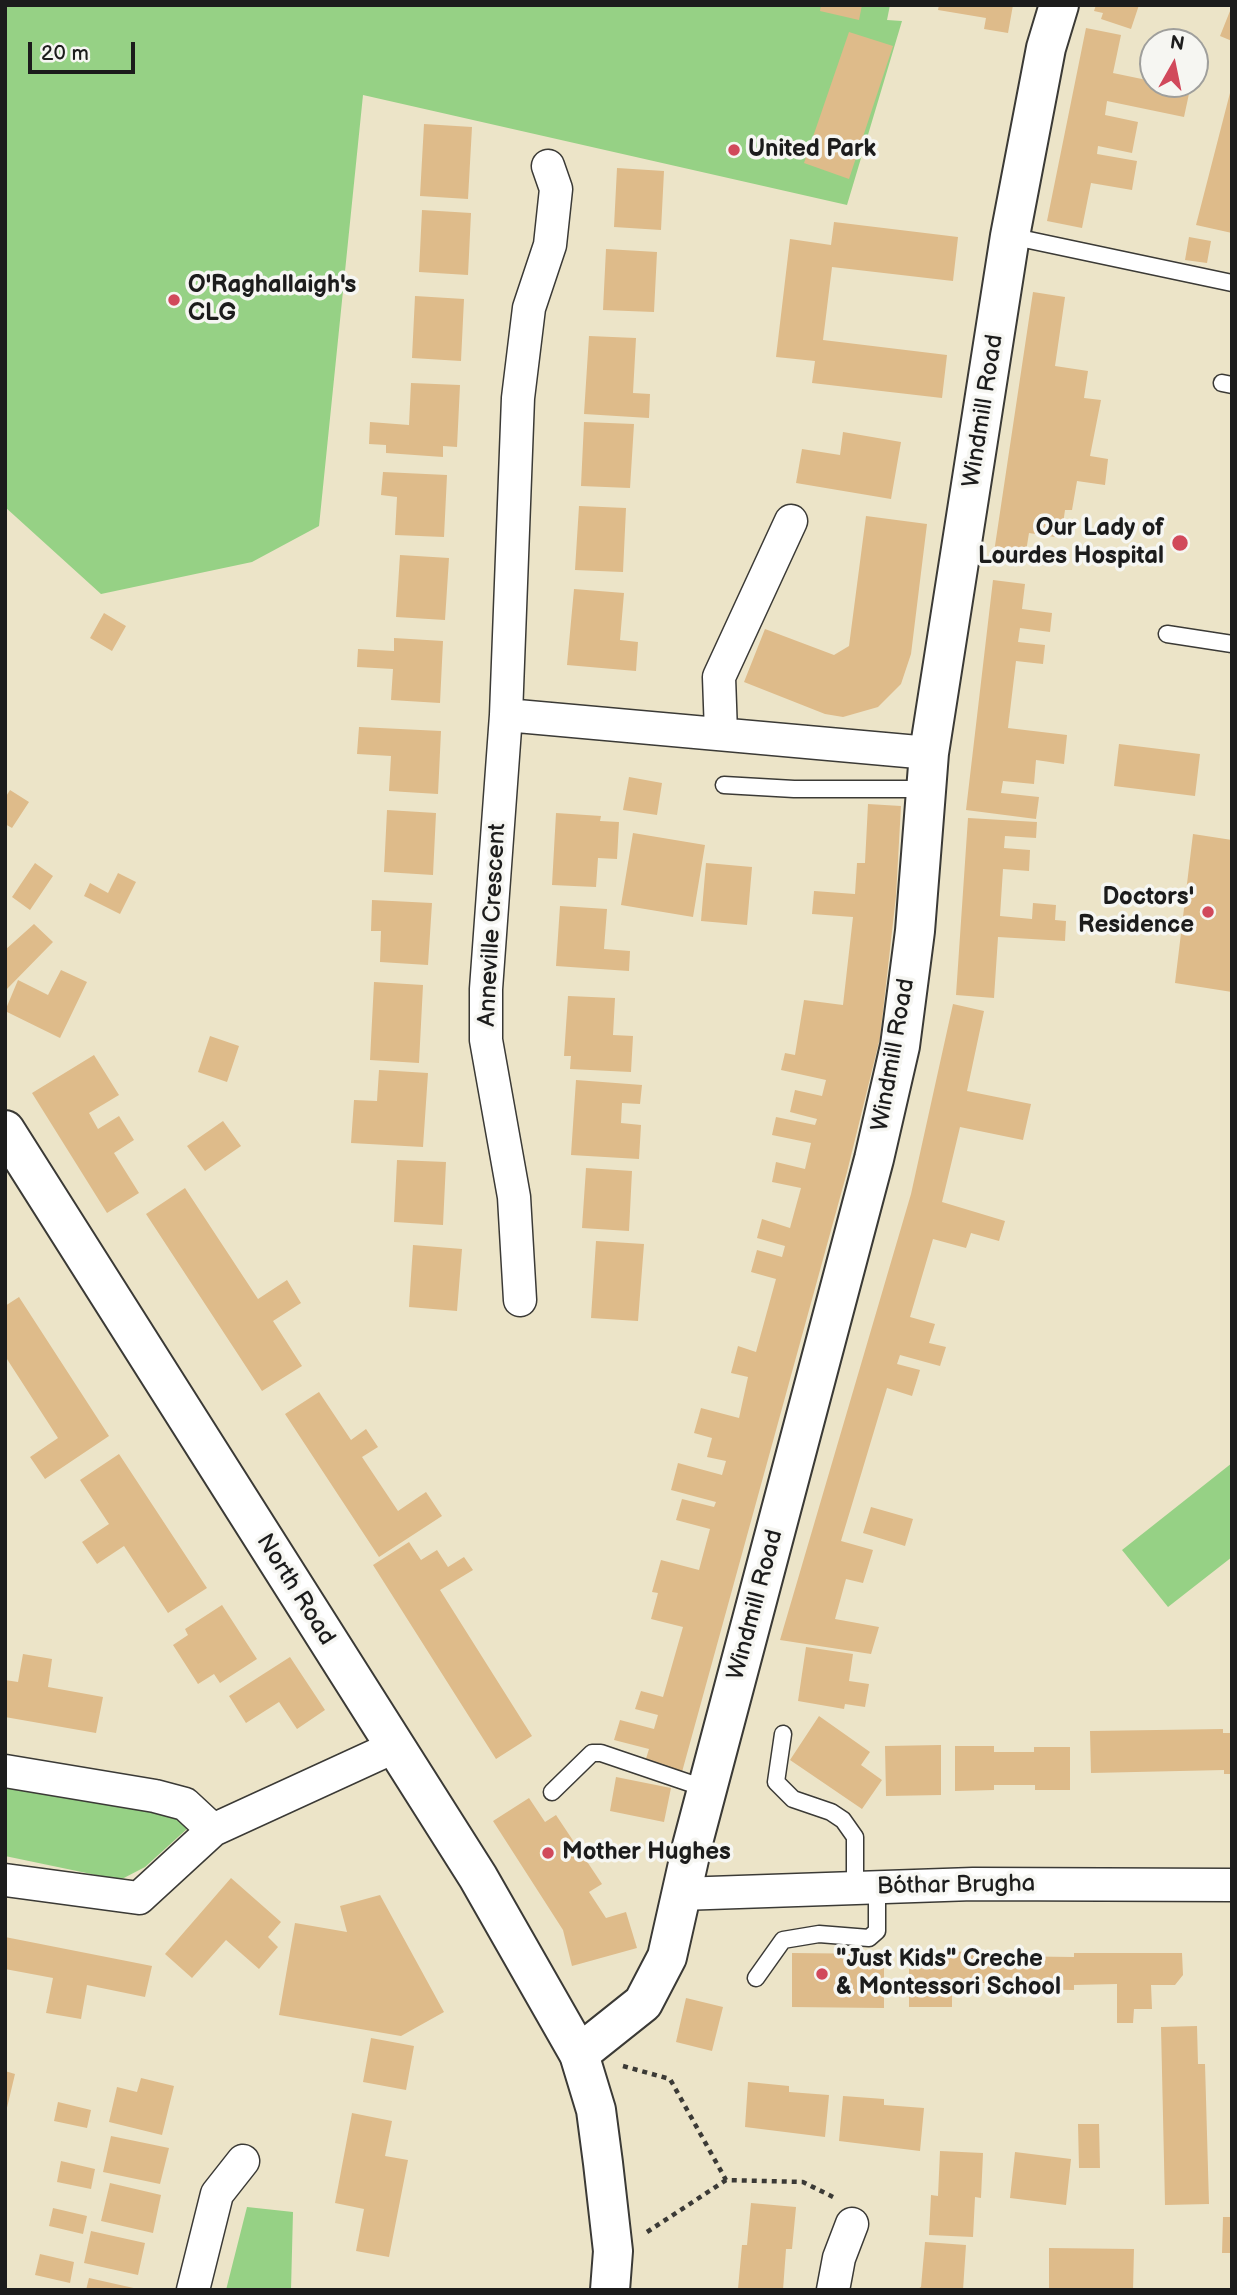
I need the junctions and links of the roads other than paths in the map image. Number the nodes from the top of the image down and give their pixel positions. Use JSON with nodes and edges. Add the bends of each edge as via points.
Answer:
{"nodes":[{"id":1,"x":1059,"y":5,"type":"edge"},
{"id":2,"x":548,"y":166,"type":"dead end"},
{"id":3,"x":1010,"y":236,"type":"junction"},
{"id":4,"x":1232,"y":283,"type":"edge"},
{"id":5,"x":791,"y":521,"type":"dead end"},
{"id":6,"x":1167,"y":634,"type":"dead end"},
{"id":7,"x":1232,"y":643,"type":"edge"},
{"id":8,"x":506,"y":715,"type":"junction"},
{"id":9,"x":721,"y":733,"type":"junction"},
{"id":10,"x":928,"y":771,"type":"junction"},
{"id":11,"x":724,"y":785,"type":"dead end"},
{"id":12,"x":5,"y":1130,"type":"edge"},
{"id":13,"x":520,"y":1300,"type":"dead end"},
{"id":14,"x":783,"y":1734,"type":"dead end"},
{"id":15,"x":394,"y":1747,"type":"junction"},
{"id":16,"x":5,"y":1771,"type":"edge"},
{"id":17,"x":707,"y":1789,"type":"junction"},
{"id":18,"x":552,"y":1792,"type":"dead end"},
{"id":19,"x":213,"y":1830,"type":"junction"},
{"id":20,"x":5,"y":1880,"type":"edge"},
{"id":21,"x":1232,"y":1885,"type":"edge"},
{"id":22,"x":866,"y":1887,"type":"junction"},
{"id":23,"x":680,"y":1894,"type":"junction"},
{"id":24,"x":756,"y":1978,"type":"dead end"},
{"id":25,"x":579,"y":2054,"type":"junction"},
{"id":26,"x":243,"y":2161,"type":"dead end"},
{"id":27,"x":852,"y":2224,"type":"road end"},
{"id":28,"x":194,"y":2290,"type":"edge"},
{"id":29,"x":610,"y":2290,"type":"edge"},
{"id":30,"x":833,"y":2290,"type":"edge"}],
"edges":[{"from":1,"to":3,"type":"street","name":"Windmill Road","via":[[1046,48]]},
{"from":2,"to":8,"type":"street","name":"Anneville Crescent","via":[[556,189],[550,245],[529,308],[518,398]]},
{"from":3,"to":4,"type":"lane"},
{"from":3,"to":10,"type":"street","name":"Windmill Road"},
{"from":5,"to":9,"type":"street","via":[[719,677]]},
{"from":6,"to":7,"type":"lane"},
{"from":8,"to":9,"type":"street"},
{"from":8,"to":13,"type":"street","name":"Anneville Crescent","via":[[486,1040],[514,1197]]},
{"from":9,"to":10,"type":"street"},
{"from":10,"to":11,"type":"lane"},
{"from":10,"to":17,"type":"street","name":"Windmill Road","via":[[900,1046]]},
{"from":12,"to":15,"type":"street","name":"North Road"},
{"from":14,"to":22,"type":"lane","via":[[776,1782],[793,1799],[843,1820],[855,1837]]},
{"from":15,"to":19,"type":"street"},
{"from":15,"to":25,"type":"street","name":"North Road","via":[[478,1877]]},
{"from":16,"to":19,"type":"street","via":[[186,1804]]},
{"from":17,"to":18,"type":"lane","via":[[592,1753]]},
{"from":17,"to":23,"type":"street","name":"Windmill Road"},
{"from":19,"to":20,"type":"street","via":[[139,1898]]},
{"from":21,"to":22,"type":"street","name":"Bóthar Brugha"},
{"from":22,"to":23,"type":"street","name":"Bóthar Brugha"},
{"from":22,"to":24,"type":"lane","via":[[877,1931],[869,1938],[819,1934],[783,1940]]},
{"from":23,"to":25,"type":"street","name":"Windmill Road","via":[[667,1957],[643,2003]]},
{"from":25,"to":29,"type":"street","name":"North Road","via":[[596,2110],[612,2251]]},
{"from":26,"to":28,"type":"street","via":[[217,2194]]},
{"from":27,"to":30,"type":"street"}]}
